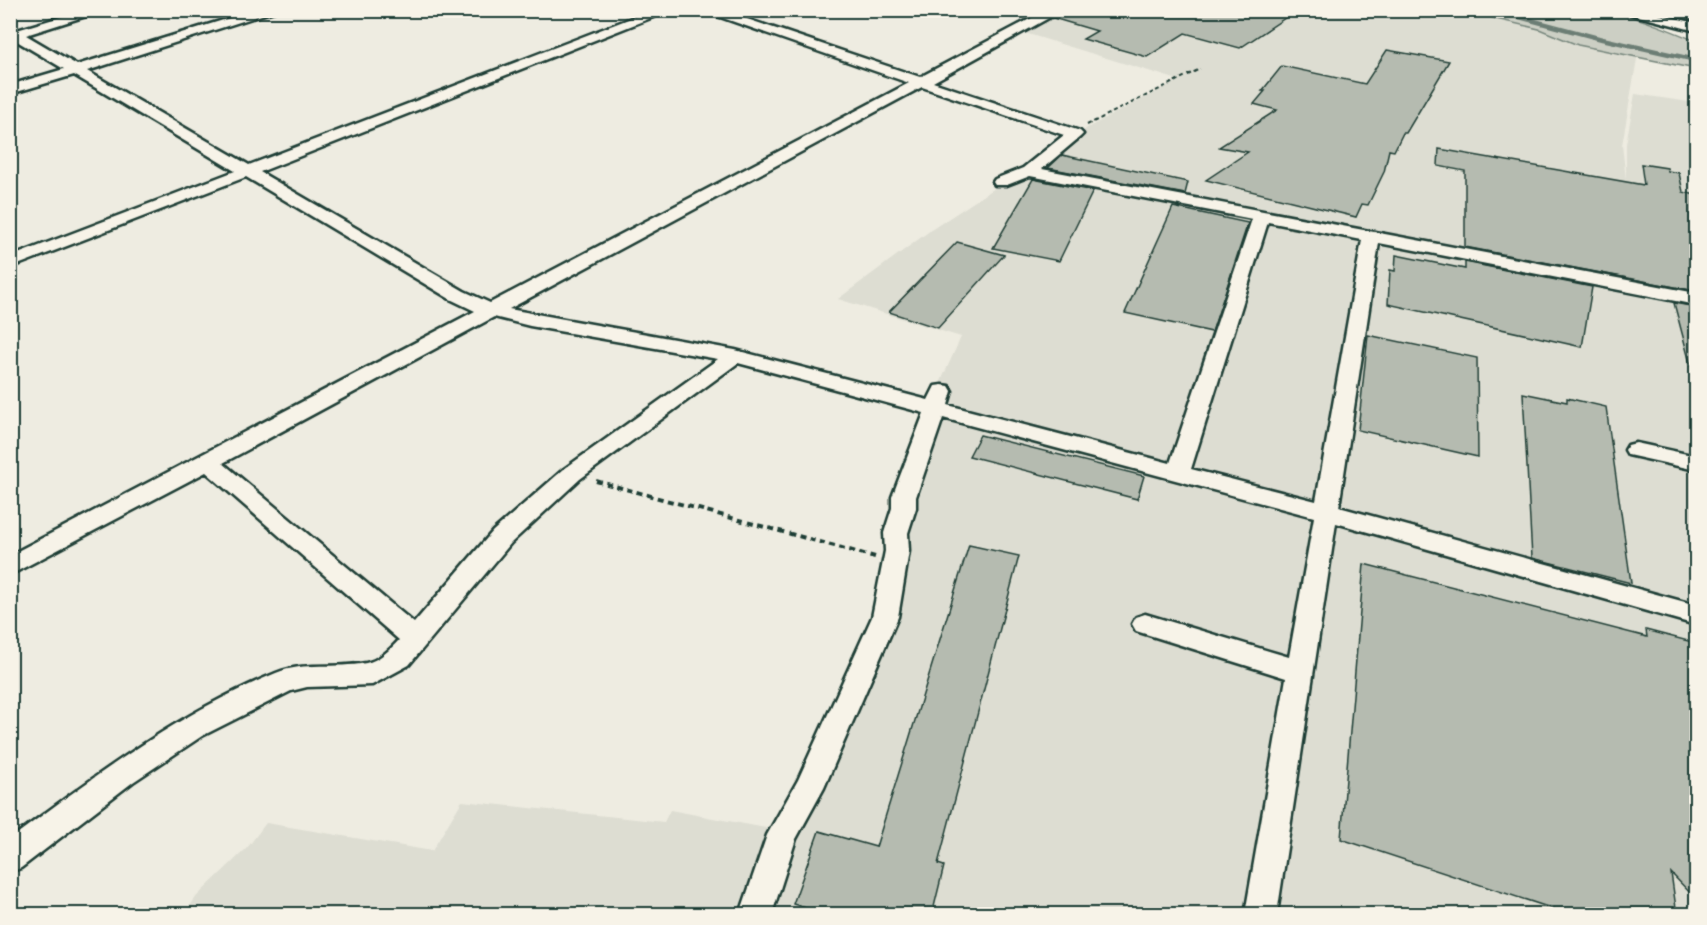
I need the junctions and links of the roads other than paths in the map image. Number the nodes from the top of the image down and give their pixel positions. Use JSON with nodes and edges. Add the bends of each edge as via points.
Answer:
{"nodes":[{"id":1,"x":99,"y":10,"type":"edge"},
{"id":2,"x":272,"y":10,"type":"edge"},
{"id":3,"x":665,"y":10,"type":"edge"},
{"id":4,"x":706,"y":10,"type":"edge"},
{"id":5,"x":1057,"y":10,"type":"edge"},
{"id":6,"x":1621,"y":10,"type":"edge"},
{"id":7,"x":1681,"y":10,"type":"edge"},
{"id":8,"x":1696,"y":22,"type":"edge"},
{"id":9,"x":1696,"y":27,"type":"edge"},
{"id":10,"x":13,"y":32,"type":"edge"},
{"id":11,"x":78,"y":69,"type":"junction"},
{"id":12,"x":922,"y":82,"type":"junction"},
{"id":13,"x":10,"y":90,"type":"edge"},
{"id":14,"x":248,"y":171,"type":"junction"},
{"id":15,"x":1029,"y":171,"type":"junction"},
{"id":16,"x":1001,"y":182,"type":"dead end"},
{"id":17,"x":1262,"y":216,"type":"junction"},
{"id":18,"x":1371,"y":236,"type":"junction"},
{"id":19,"x":10,"y":262,"type":"edge"},
{"id":20,"x":1696,"y":299,"type":"edge"},
{"id":21,"x":492,"y":311,"type":"junction"},
{"id":22,"x":735,"y":356,"type":"junction"},
{"id":23,"x":939,"y":400,"type":"junction"},
{"id":24,"x":1636,"y":450,"type":"dead end"},
{"id":25,"x":207,"y":461,"type":"junction"},
{"id":26,"x":1696,"y":463,"type":"edge"},
{"id":27,"x":1178,"y":474,"type":"junction"},
{"id":28,"x":1326,"y":512,"type":"junction"},
{"id":29,"x":10,"y":566,"type":"edge"},
{"id":30,"x":1696,"y":615,"type":"edge"},
{"id":31,"x":1144,"y":624,"type":"dead end"},
{"id":32,"x":414,"y":638,"type":"junction"},
{"id":33,"x":1300,"y":672,"type":"junction"},
{"id":34,"x":10,"y":858,"type":"edge"},
{"id":35,"x":756,"y":915,"type":"edge"},
{"id":36,"x":1261,"y":915,"type":"edge"}],
"edges":[{"from":1,"to":10,"type":"street"},
{"from":2,"to":11,"type":"street"},
{"from":3,"to":14,"type":"street"},
{"from":4,"to":12,"type":"street"},
{"from":5,"to":12,"type":"street"},
{"from":6,"to":9,"type":"street"},
{"from":7,"to":8,"type":"street"},
{"from":10,"to":11,"type":"street"},
{"from":11,"to":13,"type":"street"},
{"from":11,"to":14,"type":"street"},
{"from":12,"to":15,"type":"street","via":[[1075,134]]},
{"from":12,"to":21,"type":"street"},
{"from":14,"to":19,"type":"street"},
{"from":14,"to":21,"type":"street","via":[[457,295]]},
{"from":15,"to":16,"type":"street"},
{"from":15,"to":17,"type":"street"},
{"from":17,"to":18,"type":"street"},
{"from":17,"to":27,"type":"street"},
{"from":18,"to":20,"type":"street"},
{"from":18,"to":28,"type":"street"},
{"from":21,"to":22,"type":"street"},
{"from":21,"to":25,"type":"street"},
{"from":22,"to":23,"type":"street"},
{"from":22,"to":32,"type":"street","via":[[572,474],[502,537]]},
{"from":23,"to":27,"type":"street"},
{"from":23,"to":35,"type":"street","via":[[904,497],[885,617],[809,788],[782,835]]},
{"from":24,"to":26,"type":"street"},
{"from":25,"to":29,"type":"street"},
{"from":25,"to":32,"type":"street"},
{"from":27,"to":28,"type":"street"},
{"from":28,"to":30,"type":"street"},
{"from":28,"to":33,"type":"street"},
{"from":31,"to":33,"type":"street"},
{"from":32,"to":34,"type":"street","via":[[400,657],[372,674],[307,676],[285,681],[192,728],[123,772]]},
{"from":33,"to":36,"type":"street"}]}
